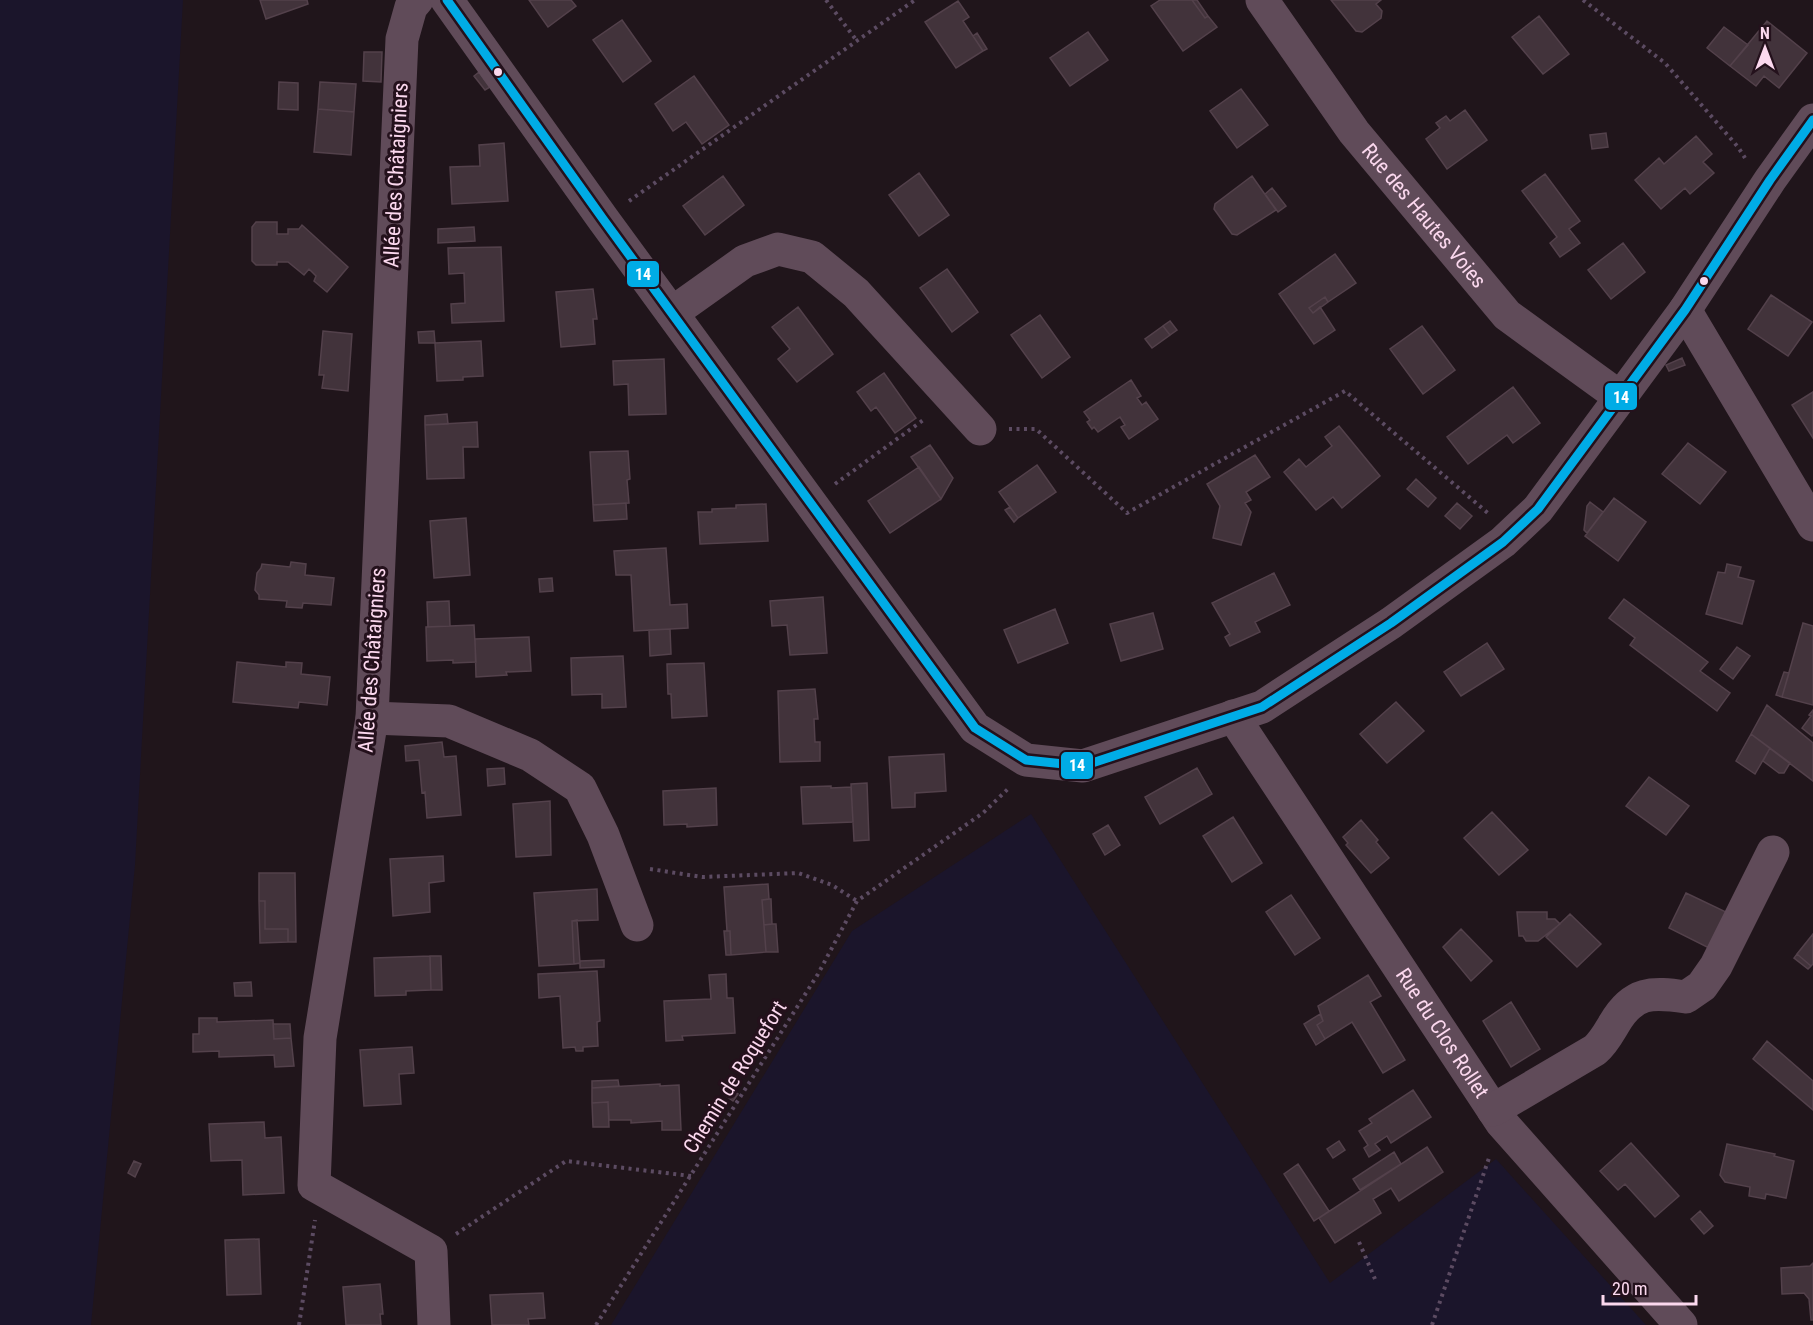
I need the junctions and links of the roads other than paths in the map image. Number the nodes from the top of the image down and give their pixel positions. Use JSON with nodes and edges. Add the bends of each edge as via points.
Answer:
{"nodes":[{"id":1,"x":417,"y":0,"type":"edge"},
{"id":2,"x":447,"y":0,"type":"edge"},
{"id":3,"x":1262,"y":0,"type":"edge"},
{"id":4,"x":1813,"y":120,"type":"edge"},
{"id":5,"x":1685,"y":310,"type":"junction"},
{"id":6,"x":672,"y":313,"type":"junction"},
{"id":7,"x":1620,"y":397,"type":"junction"},
{"id":8,"x":980,"y":429,"type":"road end"},
{"id":9,"x":1813,"y":525,"type":"edge"},
{"id":10,"x":1233,"y":716,"type":"junction"},
{"id":11,"x":372,"y":717,"type":"junction"},
{"id":12,"x":1773,"y":852,"type":"dead end"},
{"id":13,"x":637,"y":925,"type":"dead end"},
{"id":14,"x":1497,"y":1116,"type":"junction"},
{"id":15,"x":434,"y":1325,"type":"edge"},
{"id":16,"x":1681,"y":1325,"type":"edge"}],
"edges":[{"from":1,"to":11,"type":"street","name":"Allée des Châtaigniers","via":[[411,7],[402,39]]},
{"from":2,"to":6,"type":"street"},
{"from":3,"to":7,"type":"street","name":"Rue des Hautes Voies","via":[[1354,132],[1508,315]]},
{"from":4,"to":5,"type":"street"},
{"from":5,"to":7,"type":"street"},
{"from":5,"to":9,"type":"street"},
{"from":6,"to":8,"type":"street","via":[[745,261],[778,249],[812,257],[856,292]]},
{"from":6,"to":10,"type":"street","via":[[975,728],[1026,760],[1083,766]]},
{"from":7,"to":10,"type":"street","via":[[1538,509],[1512,534],[1391,623],[1262,707]]},
{"from":10,"to":14,"type":"street","name":"Rue du Clos Rollet"},
{"from":11,"to":13,"type":"street","via":[[449,721],[530,755],[580,788],[603,835]]},
{"from":11,"to":15,"type":"street","name":"Allée des Châtaigniers","via":[[320,1038],[314,1185],[431,1251]]},
{"from":12,"to":14,"type":"street","via":[[1716,966],[1702,986],[1686,997],[1657,993],[1637,998],[1624,1008],[1595,1050]]},
{"from":14,"to":16,"type":"street","name":"Rue du Clos Rollet"}]}
